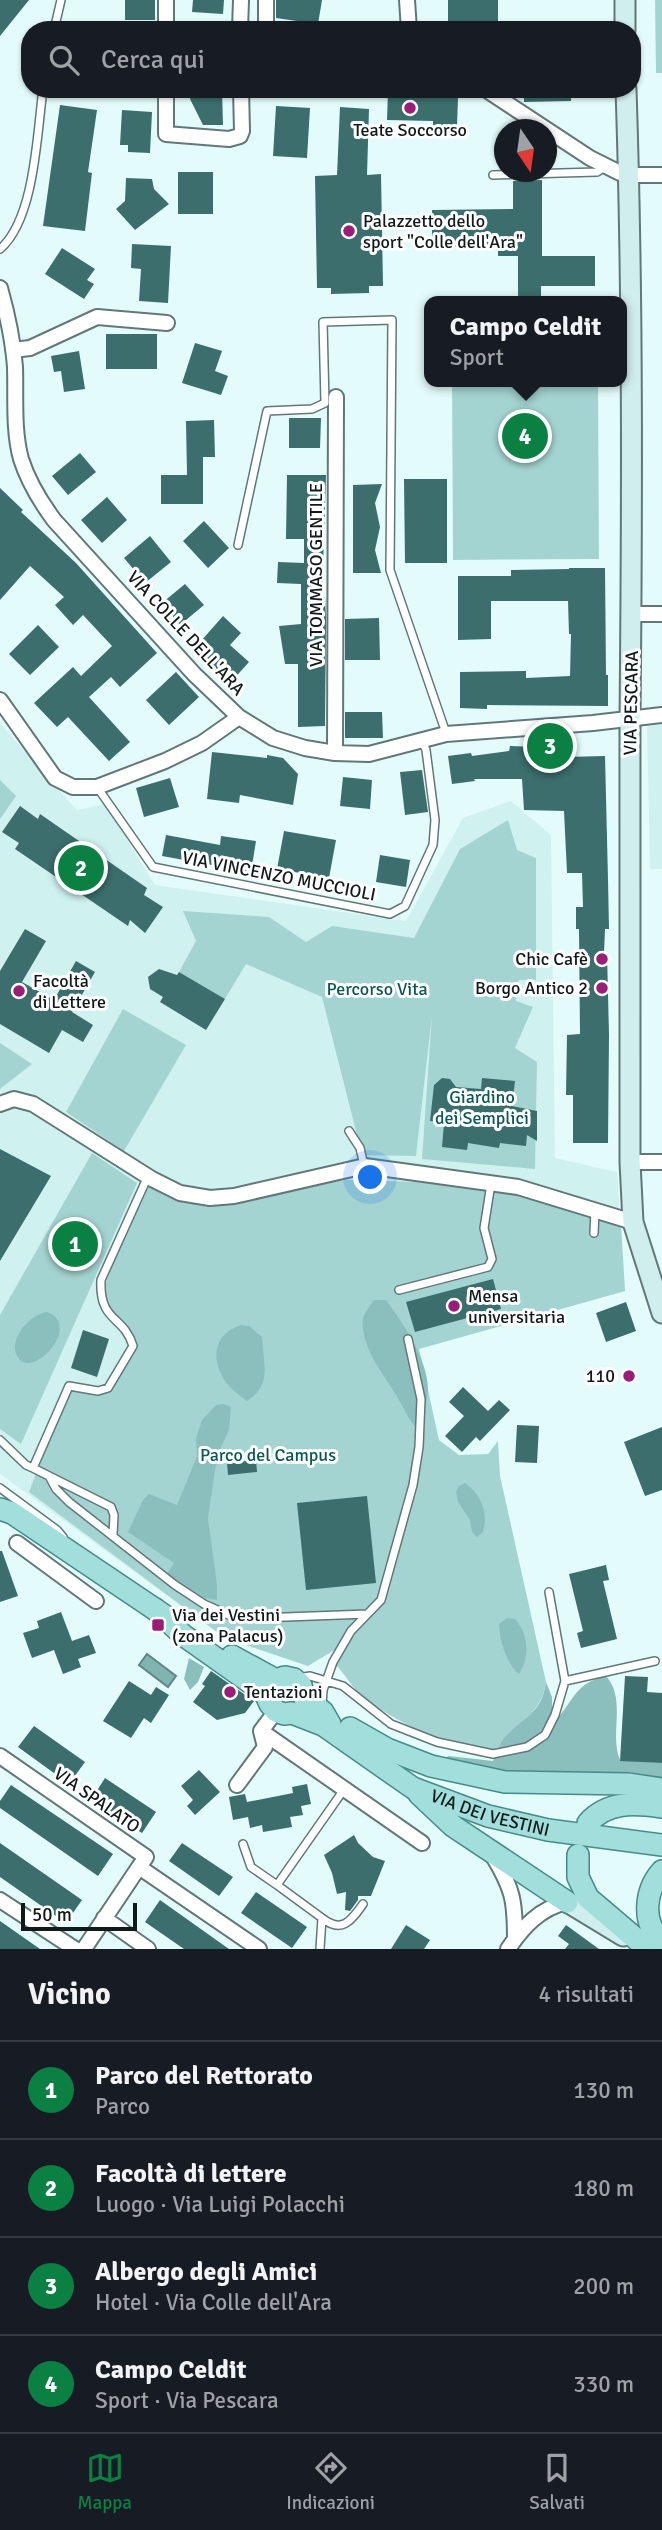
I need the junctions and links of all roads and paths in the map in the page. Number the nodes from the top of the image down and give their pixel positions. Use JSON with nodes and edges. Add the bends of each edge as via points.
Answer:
{"nodes":[{"id":1,"x":61,"y":0,"type":"edge"},
{"id":2,"x":166,"y":0,"type":"edge"},
{"id":3,"x":241,"y":0,"type":"edge"},
{"id":4,"x":266,"y":0,"type":"edge"},
{"id":5,"x":407,"y":0,"type":"edge"},
{"id":6,"x":625,"y":0,"type":"edge"},
{"id":7,"x":56,"y":21,"type":"edge"},
{"id":8,"x":166,"y":21,"type":"edge"},
{"id":9,"x":240,"y":21,"type":"edge"},
{"id":10,"x":266,"y":21,"type":"edge"},
{"id":11,"x":408,"y":21,"type":"edge"},
{"id":12,"x":625,"y":21,"type":"edge"},
{"id":13,"x":42,"y":98,"type":"edge"},
{"id":14,"x":166,"y":98,"type":"edge"},
{"id":15,"x":241,"y":98,"type":"edge"},
{"id":16,"x":499,"y":98,"type":"edge"},
{"id":17,"x":626,"y":98,"type":"edge"},
{"id":18,"x":607,"y":166,"type":"junction"},
{"id":19,"x":492,"y":175,"type":"dead end"},
{"id":20,"x":662,"y":175,"type":"edge"},
{"id":21,"x":629,"y":176,"type":"junction"},
{"id":22,"x":0,"y":248,"type":"edge"},
{"id":23,"x":0,"y":288,"type":"edge"},
{"id":24,"x":167,"y":323,"type":"dead end"},
{"id":25,"x":13,"y":350,"type":"junction"},
{"id":26,"x":335,"y":397,"type":"dead end"},
{"id":27,"x":238,"y":545,"type":"dead end"},
{"id":28,"x":633,"y":614,"type":"junction"},
{"id":29,"x":662,"y":614,"type":"edge"},
{"id":30,"x":0,"y":700,"type":"edge"},
{"id":31,"x":662,"y":715,"type":"edge"},
{"id":32,"x":239,"y":717,"type":"junction"},
{"id":33,"x":631,"y":718,"type":"junction"},
{"id":34,"x":446,"y":734,"type":"junction"},
{"id":35,"x":421,"y":740,"type":"junction"},
{"id":36,"x":335,"y":753,"type":"junction"},
{"id":37,"x":97,"y":787,"type":"junction"},
{"id":38,"x":0,"y":1104,"type":"edge"},
{"id":39,"x":349,"y":1131,"type":"dead end"},
{"id":40,"x":630,"y":1162,"type":"junction"},
{"id":41,"x":662,"y":1162,"type":"edge"},
{"id":42,"x":365,"y":1166,"type":"junction"},
{"id":43,"x":148,"y":1176,"type":"junction"},
{"id":44,"x":368,"y":1183,"type":"dead end"},
{"id":45,"x":491,"y":1184,"type":"junction"},
{"id":46,"x":595,"y":1210,"type":"junction"},
{"id":47,"x":634,"y":1222,"type":"junction"},
{"id":48,"x":594,"y":1233,"type":"dead end"},
{"id":49,"x":399,"y":1290,"type":"dead end"},
{"id":50,"x":662,"y":1313,"type":"edge"},
{"id":51,"x":408,"y":1339,"type":"dead end"},
{"id":52,"x":0,"y":1440,"type":"edge"},
{"id":53,"x":33,"y":1468,"type":"junction"},
{"id":54,"x":49,"y":1476,"type":"junction"},
{"id":55,"x":0,"y":1488,"type":"edge"},
{"id":56,"x":0,"y":1509,"type":"edge"},
{"id":57,"x":113,"y":1535,"type":"junction"},
{"id":58,"x":17,"y":1543,"type":"dead end"},
{"id":59,"x":73,"y":1552,"type":"junction"},
{"id":60,"x":55,"y":1570,"type":"junction"},
{"id":61,"x":548,"y":1592,"type":"dead end"},
{"id":62,"x":96,"y":1601,"type":"dead end"},
{"id":63,"x":367,"y":1614,"type":"junction"},
{"id":64,"x":655,"y":1661,"type":"dead end"},
{"id":65,"x":324,"y":1679,"type":"junction"},
{"id":66,"x":565,"y":1681,"type":"junction"},
{"id":67,"x":288,"y":1695,"type":"junction"},
{"id":68,"x":323,"y":1712,"type":"junction"},
{"id":69,"x":261,"y":1731,"type":"junction"},
{"id":70,"x":335,"y":1732,"type":"junction"},
{"id":71,"x":0,"y":1756,"type":"edge"},
{"id":72,"x":237,"y":1785,"type":"dead end"},
{"id":73,"x":345,"y":1788,"type":"junction"},
{"id":74,"x":413,"y":1788,"type":"junction"},
{"id":75,"x":662,"y":1789,"type":"edge"},
{"id":76,"x":627,"y":1794,"type":"junction"},
{"id":77,"x":662,"y":1807,"type":"edge"},
{"id":78,"x":588,"y":1823,"type":"dead end"},
{"id":79,"x":422,"y":1843,"type":"dead end"},
{"id":80,"x":243,"y":1844,"type":"dead end"},
{"id":81,"x":662,"y":1845,"type":"edge"},
{"id":82,"x":491,"y":1852,"type":"junction"},
{"id":83,"x":578,"y":1855,"type":"dead end"},
{"id":84,"x":139,"y":1867,"type":"junction"},
{"id":85,"x":662,"y":1871,"type":"edge"},
{"id":86,"x":277,"y":1885,"type":"junction"},
{"id":87,"x":0,"y":1900,"type":"edge"},
{"id":88,"x":567,"y":1902,"type":"junction"},
{"id":89,"x":363,"y":1905,"type":"dead end"},
{"id":90,"x":104,"y":1918,"type":"junction"},
{"id":91,"x":322,"y":1918,"type":"junction"},
{"id":92,"x":662,"y":1941,"type":"edge"},
{"id":93,"x":511,"y":1944,"type":"edge"},
{"id":94,"x":75,"y":1949,"type":"edge"},
{"id":95,"x":84,"y":1949,"type":"edge"},
{"id":96,"x":148,"y":1949,"type":"edge"},
{"id":97,"x":259,"y":1949,"type":"edge"},
{"id":98,"x":320,"y":1949,"type":"edge"},
{"id":99,"x":647,"y":1949,"type":"edge"}],
"edges":[{"from":1,"to":7,"type":"lane"},
{"from":2,"to":8,"type":"street"},
{"from":3,"to":9,"type":"street"},
{"from":4,"to":10,"type":"street"},
{"from":5,"to":11,"type":"street"},
{"from":6,"to":12,"type":"street"},
{"from":13,"to":22,"type":"lane","via":[[26,199],[13,233]]},
{"from":14,"to":15,"type":"street","via":[[166,134],[229,139],[242,131]]},
{"from":16,"to":18,"type":"street"},
{"from":17,"to":21,"type":"street","name":"VIA PESCARA"},
{"from":18,"to":19,"type":"lane","via":[[597,172]]},
{"from":18,"to":21,"type":"street"},
{"from":20,"to":21,"type":"street"},
{"from":21,"to":28,"type":"street","name":"VIA PESCARA"},
{"from":23,"to":25,"type":"street","name":"VIA COLLE DELL'ARA"},
{"from":24,"to":25,"type":"street","via":[[97,317],[30,348]]},
{"from":25,"to":32,"type":"street","name":"VIA COLLE DELL'ARA","via":[[17,438],[41,502],[194,674]]},
{"from":26,"to":36,"type":"street","name":"VIA TOMMASO GENTILE"},
{"from":27,"to":34,"type":"lane","via":[[267,411],[312,409],[325,403],[323,322],[392,320],[390,570]]},
{"from":28,"to":29,"type":"street"},
{"from":28,"to":33,"type":"street","name":"VIA PESCARA"},
{"from":30,"to":37,"type":"street","via":[[55,778],[73,787]]},
{"from":31,"to":33,"type":"street","name":"VIA COLLE DELL'ARA"},
{"from":32,"to":36,"type":"street","name":"VIA COLLE DELL'ARA","via":[[273,738]]},
{"from":32,"to":37,"type":"street","via":[[202,743]]},
{"from":33,"to":34,"type":"street","name":"VIA COLLE DELL'ARA"},
{"from":33,"to":40,"type":"street","name":"VIA PESCARA"},
{"from":34,"to":35,"type":"street","name":"VIA COLLE DELL'ARA"},
{"from":35,"to":36,"type":"street","name":"VIA COLLE DELL'ARA","via":[[369,754]]},
{"from":35,"to":37,"type":"lane","name":"VIA VINCENZO MUCCIOLI","via":[[435,820],[433,845],[405,906],[390,914],[153,867]]},
{"from":38,"to":43,"type":"street","via":[[13,1099],[33,1104]]},
{"from":39,"to":42,"type":"lane"},
{"from":40,"to":41,"type":"street"},
{"from":40,"to":47,"type":"street","name":"VIA PESCARA"},
{"from":42,"to":43,"type":"street","via":[[210,1198],[180,1194]]},
{"from":42,"to":44,"type":"lane"},
{"from":42,"to":45,"type":"street"},
{"from":43,"to":53,"type":"lane","via":[[101,1280],[100,1297],[106,1311],[130,1335],[132,1346],[108,1388],[98,1391],[69,1386]]},
{"from":45,"to":46,"type":"street","via":[[518,1187]]},
{"from":45,"to":49,"type":"lane","via":[[484,1228],[492,1259],[488,1267]]},
{"from":46,"to":47,"type":"street"},
{"from":46,"to":48,"type":"lane"},
{"from":47,"to":50,"type":"street","name":"VIA PESCARA"},
{"from":51,"to":63,"type":"lane","via":[[421,1399],[414,1485],[381,1600]]},
{"from":52,"to":53,"type":"lane"},
{"from":53,"to":54,"type":"lane"},
{"from":54,"to":57,"type":"lane","via":[[69,1502]]},
{"from":54,"to":57,"type":"lane","via":[[111,1507]]},
{"from":55,"to":59,"type":"lane","via":[[57,1530]]},
{"from":56,"to":59,"type":"main road","name":"VIA DEI VESTINI"},
{"from":57,"to":63,"type":"lane","via":[[204,1604],[230,1616]]},
{"from":58,"to":60,"type":"street"},
{"from":59,"to":60,"type":"street"},
{"from":59,"to":67,"type":"main road","name":"VIA DEI VESTINI","via":[[155,1609],[183,1635]]},
{"from":60,"to":62,"type":"street"},
{"from":61,"to":66,"type":"lane"},
{"from":63,"to":65,"type":"lane","via":[[351,1631]]},
{"from":64,"to":66,"type":"lane"},
{"from":65,"to":66,"type":"lane","via":[[343,1686],[391,1724],[437,1742],[494,1754],[527,1747],[545,1735]]},
{"from":65,"to":67,"type":"lane"},
{"from":65,"to":67,"type":"lane","via":[[310,1676]]},
{"from":65,"to":68,"type":"lane"},
{"from":67,"to":68,"type":"main road","name":"VIA DEI VESTINI"},
{"from":67,"to":69,"type":"street"},
{"from":67,"to":70,"type":"main road","name":"VIA DEI VESTINI","via":[[311,1718]]},
{"from":68,"to":70,"type":"main road","name":"VIA DEI VESTINI"},
{"from":68,"to":76,"type":"main road","via":[[387,1749],[431,1766],[505,1782]]},
{"from":69,"to":72,"type":"street","via":[[265,1747]]},
{"from":69,"to":73,"type":"street"},
{"from":70,"to":74,"type":"main road","name":"VIA DEI VESTINI"},
{"from":71,"to":84,"type":"street","name":"VIA SPALATO","via":[[146,1857]]},
{"from":73,"to":79,"type":"street"},
{"from":73,"to":86,"type":"lane"},
{"from":74,"to":81,"type":"main road","name":"VIA DEI VESTINI","via":[[488,1816],[548,1830]]},
{"from":74,"to":82,"type":"main road","via":[[453,1826]]},
{"from":75,"to":76,"type":"main road"},
{"from":76,"to":77,"type":"main road"},
{"from":76,"to":78,"type":"main road"},
{"from":80,"to":86,"type":"lane","via":[[251,1867]]},
{"from":82,"to":88,"type":"main road"},
{"from":82,"to":93,"type":"street","via":[[509,1883],[515,1909]]},
{"from":83,"to":99,"type":"main road","via":[[578,1877],[588,1898]]},
{"from":84,"to":90,"type":"street"},
{"from":84,"to":97,"type":"street","name":"VIA SPALATO"},
{"from":85,"to":92,"type":"main road","via":[[650,1892],[648,1917]]},
{"from":86,"to":91,"type":"lane"},
{"from":87,"to":94,"type":"street"},
{"from":88,"to":93,"type":"street","via":[[539,1913]]},
{"from":88,"to":99,"type":"street"},
{"from":89,"to":91,"type":"lane","via":[[344,1924],[330,1924]]},
{"from":90,"to":95,"type":"street"},
{"from":90,"to":96,"type":"street"},
{"from":91,"to":98,"type":"lane"}]}
